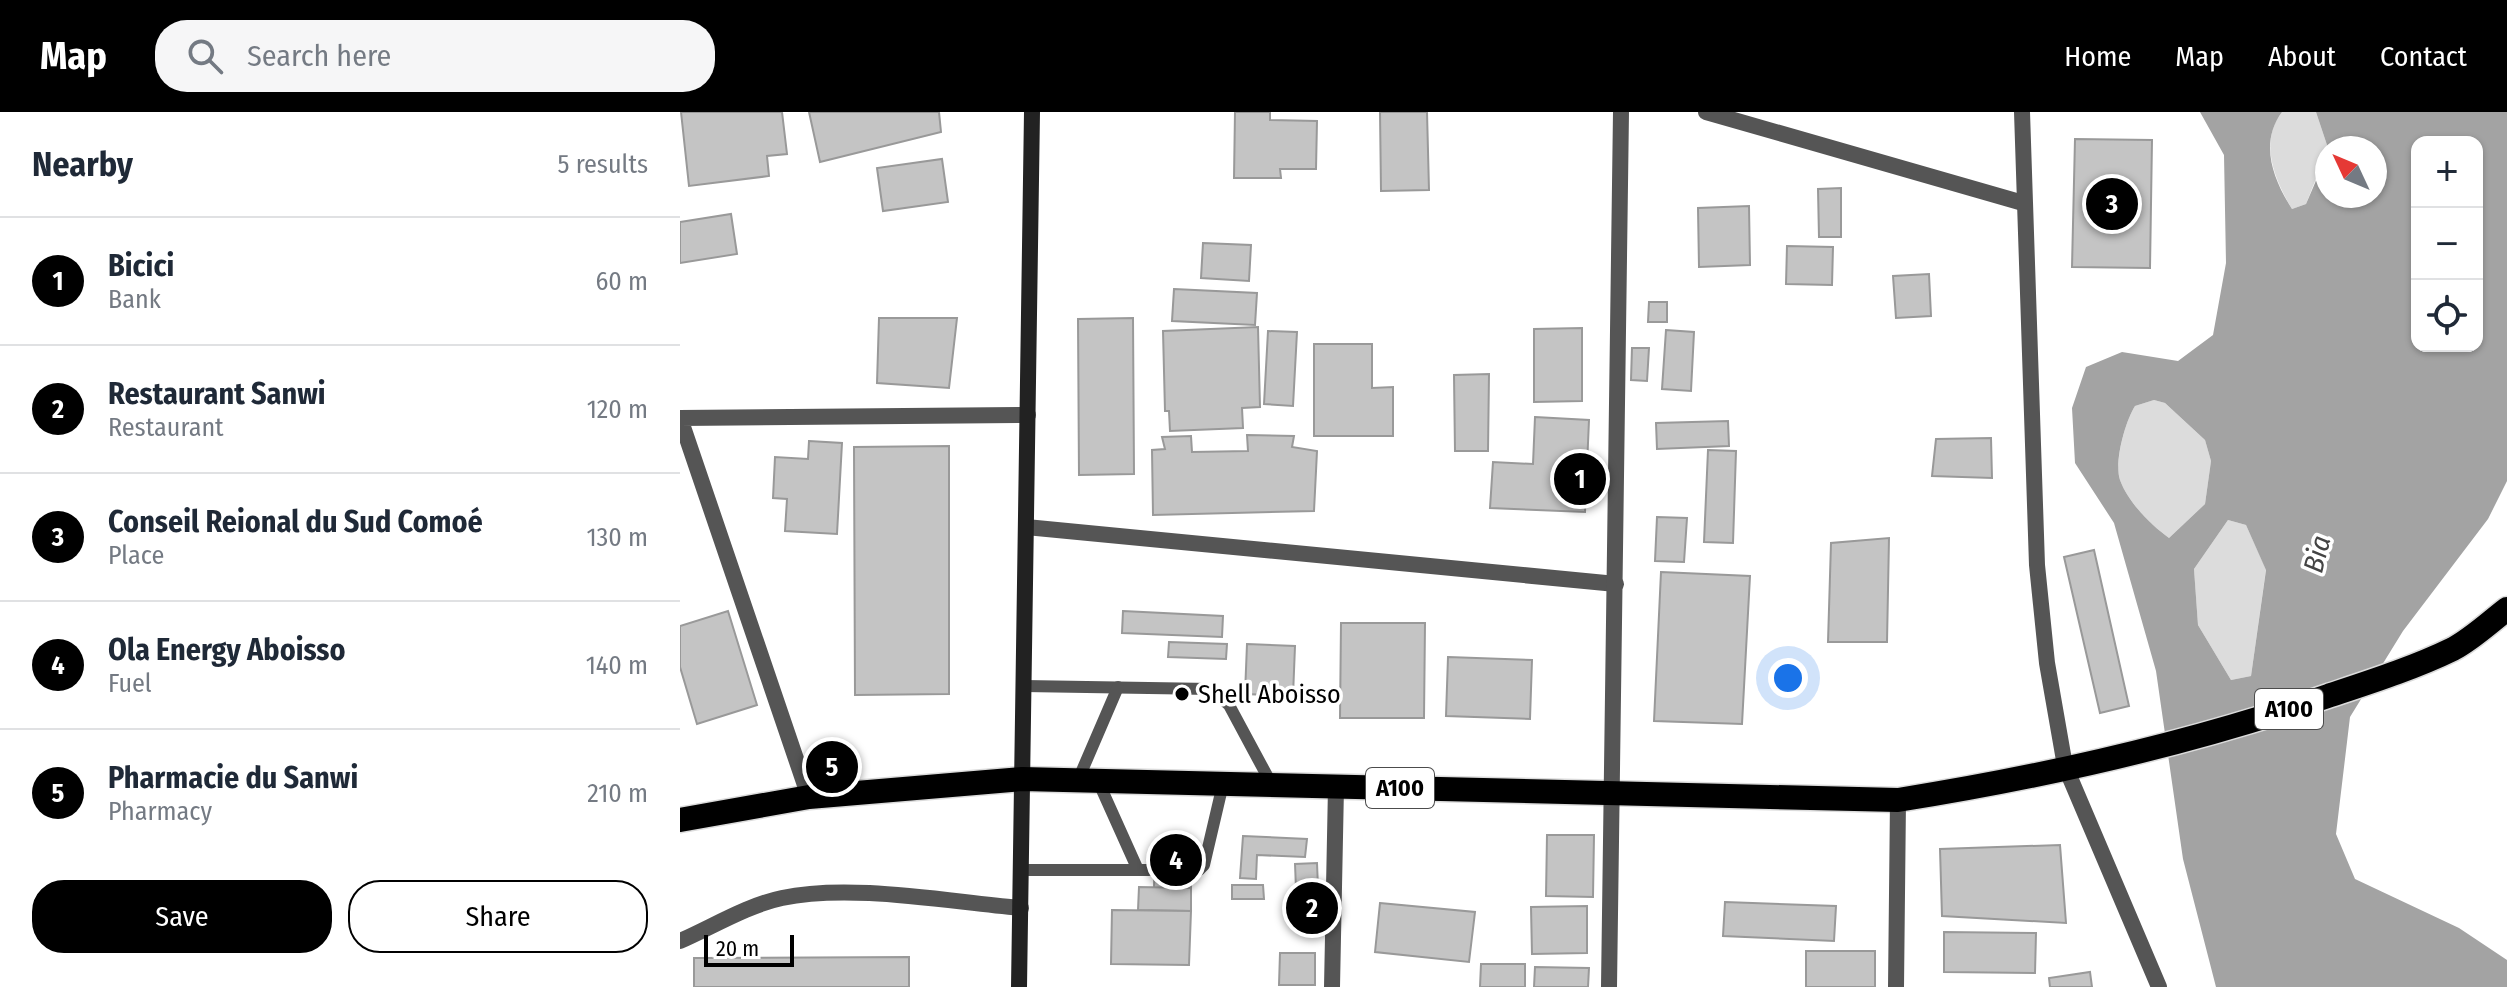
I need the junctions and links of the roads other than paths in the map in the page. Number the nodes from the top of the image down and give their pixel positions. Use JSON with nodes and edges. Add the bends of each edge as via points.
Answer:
{"nodes":[{"id":1,"x":1032,"y":112,"type":"edge"},
{"id":2,"x":1621,"y":112,"type":"edge"},
{"id":3,"x":1706,"y":112,"type":"edge"},
{"id":4,"x":2022,"y":112,"type":"edge"},
{"id":5,"x":2023,"y":203,"type":"junction"},
{"id":6,"x":1028,"y":415,"type":"junction"},
{"id":7,"x":1026,"y":527,"type":"junction"},
{"id":8,"x":1616,"y":584,"type":"junction"},
{"id":9,"x":2507,"y":609,"type":"edge"},
{"id":10,"x":1024,"y":686,"type":"junction"},
{"id":11,"x":1118,"y":687,"type":"junction"},
{"id":12,"x":2065,"y":766,"type":"junction"},
{"id":13,"x":1022,"y":779,"type":"junction"},
{"id":14,"x":1088,"y":781,"type":"junction"},
{"id":15,"x":1223,"y":784,"type":"junction"},
{"id":16,"x":1272,"y":785,"type":"junction"},
{"id":17,"x":1336,"y":787,"type":"junction"},
{"id":18,"x":1610,"y":793,"type":"junction"},
{"id":19,"x":809,"y":797,"type":"junction"},
{"id":20,"x":1898,"y":800,"type":"junction"},
{"id":21,"x":680,"y":820,"type":"edge"},
{"id":22,"x":1021,"y":870,"type":"junction"},
{"id":23,"x":1199,"y":870,"type":"dead end"},
{"id":24,"x":1021,"y":908,"type":"junction"},
{"id":25,"x":680,"y":941,"type":"edge"},
{"id":26,"x":1019,"y":987,"type":"edge"},
{"id":27,"x":1332,"y":987,"type":"edge"},
{"id":28,"x":1609,"y":987,"type":"edge"},
{"id":29,"x":1896,"y":987,"type":"edge"},
{"id":30,"x":2159,"y":987,"type":"edge"}],
"edges":[{"from":1,"to":6,"type":"main road"},
{"from":2,"to":8,"type":"street"},
{"from":3,"to":5,"type":"street"},
{"from":4,"to":5,"type":"street"},
{"from":5,"to":12,"type":"street","via":[[2037,565]]},
{"from":6,"to":7,"type":"main road"},
{"from":6,"to":19,"type":"street","via":[[680,418]]},
{"from":7,"to":8,"type":"street"},
{"from":7,"to":10,"type":"main road"},
{"from":8,"to":18,"type":"street"},
{"from":9,"to":12,"type":"highway","number":"A100","via":[[2455,648],[2303,705],[2220,731]]},
{"from":10,"to":11,"type":"lane"},
{"from":10,"to":13,"type":"main road"},
{"from":11,"to":14,"type":"lane"},
{"from":11,"to":16,"type":"lane","via":[[1211,689],[1229,705]]},
{"from":12,"to":20,"type":"highway","number":"A100"},
{"from":12,"to":30,"type":"street"},
{"from":13,"to":14,"type":"highway","number":"A100"},
{"from":13,"to":19,"type":"highway","number":"A100"},
{"from":13,"to":22,"type":"main road"},
{"from":14,"to":15,"type":"highway","number":"A100"},
{"from":14,"to":22,"type":"lane","via":[[1143,870]]},
{"from":15,"to":16,"type":"highway","number":"A100"},
{"from":15,"to":23,"type":"lane"},
{"from":16,"to":17,"type":"highway","number":"A100"},
{"from":17,"to":18,"type":"highway","number":"A100"},
{"from":17,"to":27,"type":"street"},
{"from":18,"to":20,"type":"highway","number":"A100"},
{"from":18,"to":28,"type":"street"},
{"from":19,"to":21,"type":"highway","number":"A100"},
{"from":20,"to":29,"type":"street"},
{"from":22,"to":24,"type":"main road"},
{"from":24,"to":25,"type":"street","via":[[810,894],[779,899]]},
{"from":24,"to":26,"type":"main road"}]}
